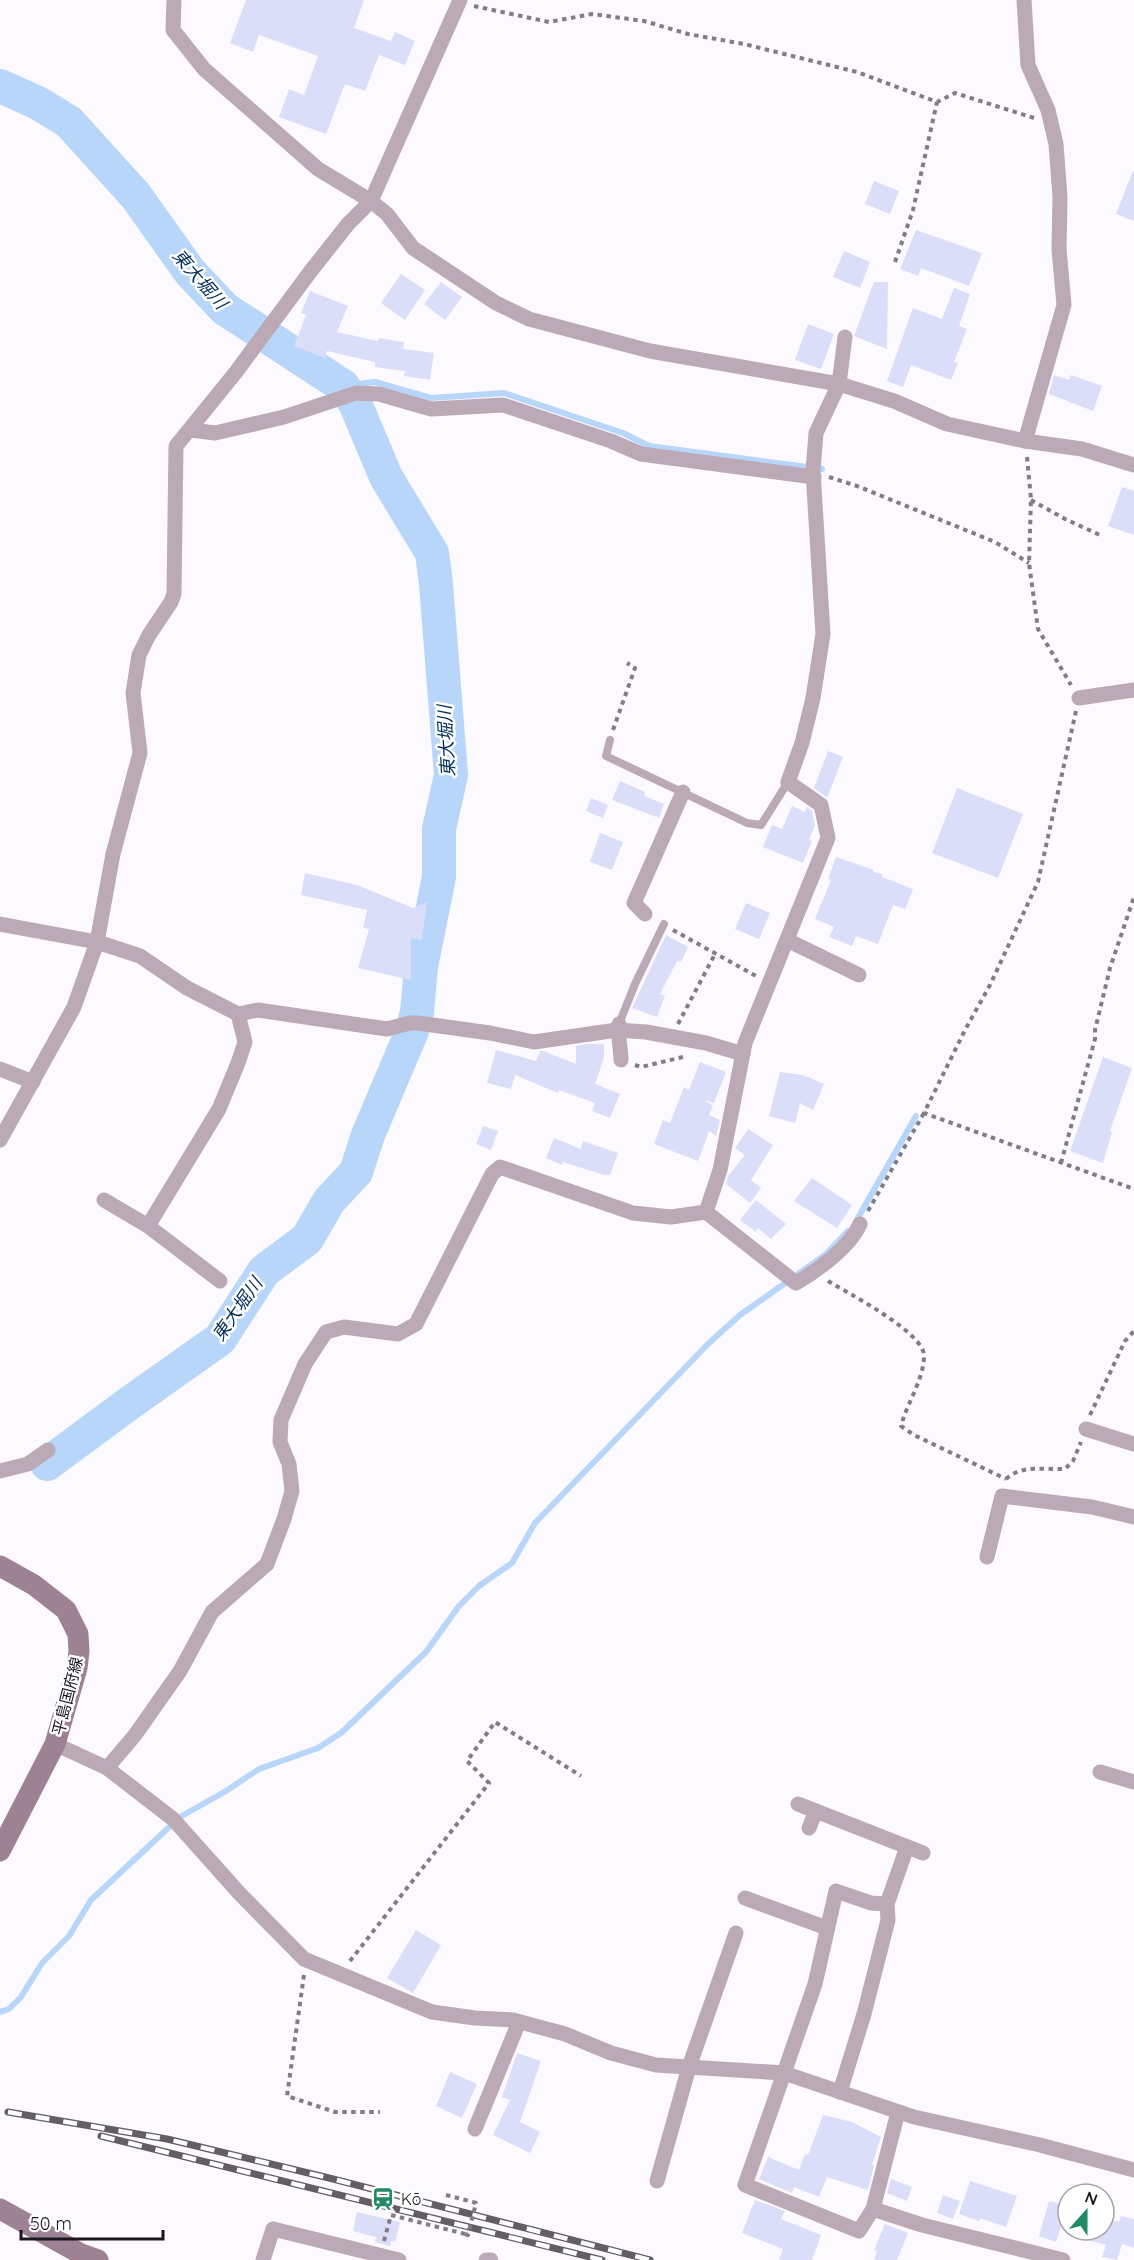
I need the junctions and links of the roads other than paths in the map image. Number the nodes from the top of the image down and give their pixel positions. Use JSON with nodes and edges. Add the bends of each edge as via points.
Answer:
{"nodes":[{"id":1,"x":174,"y":0,"type":"edge"},
{"id":2,"x":1024,"y":0,"type":"edge"},
{"id":3,"x":459,"y":1,"type":"edge"},
{"id":4,"x":371,"y":201,"type":"junction"},
{"id":5,"x":845,"y":337,"type":"dead end"},
{"id":6,"x":839,"y":384,"type":"junction"},
{"id":7,"x":190,"y":430,"type":"junction"},
{"id":8,"x":1025,"y":441,"type":"junction"},
{"id":9,"x":1134,"y":465,"type":"edge"},
{"id":10,"x":813,"y":471,"type":"junction"},
{"id":11,"x":1134,"y":690,"type":"edge"},
{"id":12,"x":1079,"y":698,"type":"road end"},
{"id":13,"x":610,"y":740,"type":"road end"},
{"id":14,"x":788,"y":782,"type":"junction"},
{"id":15,"x":683,"y":792,"type":"junction"},
{"id":16,"x":645,"y":914,"type":"dead end"},
{"id":17,"x":0,"y":924,"type":"edge"},
{"id":18,"x":664,"y":924,"type":"road end"},
{"id":19,"x":787,"y":940,"type":"junction"},
{"id":20,"x":97,"y":942,"type":"junction"},
{"id":21,"x":859,"y":975,"type":"dead end"},
{"id":22,"x":238,"y":1014,"type":"junction"},
{"id":23,"x":618,"y":1027,"type":"junction"},
{"id":24,"x":744,"y":1054,"type":"junction"},
{"id":25,"x":621,"y":1060,"type":"road end"},
{"id":26,"x":0,"y":1069,"type":"edge"},
{"id":27,"x":33,"y":1082,"type":"junction"},
{"id":28,"x":0,"y":1140,"type":"edge"},
{"id":29,"x":104,"y":1200,"type":"dead end"},
{"id":30,"x":706,"y":1212,"type":"junction"},
{"id":31,"x":860,"y":1224,"type":"road end"},
{"id":32,"x":148,"y":1226,"type":"junction"},
{"id":33,"x":220,"y":1281,"type":"dead end"},
{"id":34,"x":1086,"y":1429,"type":"dead end"},
{"id":35,"x":1134,"y":1444,"type":"edge"},
{"id":36,"x":48,"y":1450,"type":"dead end"},
{"id":37,"x":0,"y":1471,"type":"edge"},
{"id":38,"x":1134,"y":1517,"type":"edge"},
{"id":39,"x":987,"y":1557,"type":"dead end"},
{"id":40,"x":0,"y":1566,"type":"edge"},
{"id":41,"x":55,"y":1744,"type":"junction"},
{"id":42,"x":107,"y":1768,"type":"junction"},
{"id":43,"x":1100,"y":1772,"type":"dead end"},
{"id":44,"x":1134,"y":1782,"type":"edge"},
{"id":45,"x":798,"y":1804,"type":"dead end"},
{"id":46,"x":816,"y":1811,"type":"junction"},
{"id":47,"x":809,"y":1828,"type":"dead end"},
{"id":48,"x":907,"y":1847,"type":"junction"},
{"id":49,"x":0,"y":1851,"type":"edge"},
{"id":50,"x":923,"y":1853,"type":"dead end"},
{"id":51,"x":745,"y":1898,"type":"dead end"},
{"id":52,"x":887,"y":1904,"type":"junction"},
{"id":53,"x":827,"y":1928,"type":"junction"},
{"id":54,"x":736,"y":1933,"type":"dead end"},
{"id":55,"x":519,"y":2022,"type":"junction"},
{"id":56,"x":689,"y":2067,"type":"junction"},
{"id":57,"x":784,"y":2073,"type":"junction"},
{"id":58,"x":840,"y":2092,"type":"junction"},
{"id":59,"x":898,"y":2112,"type":"junction"},
{"id":60,"x":475,"y":2129,"type":"dead end"},
{"id":61,"x":1134,"y":2170,"type":"edge"},
{"id":62,"x":657,"y":2181,"type":"dead end"},
{"id":63,"x":0,"y":2209,"type":"edge"},
{"id":64,"x":873,"y":2209,"type":"junction"},
{"id":65,"x":98,"y":2260,"type":"edge"},
{"id":66,"x":263,"y":2260,"type":"edge"},
{"id":67,"x":399,"y":2260,"type":"edge"},
{"id":68,"x":486,"y":2260,"type":"edge"},
{"id":69,"x":491,"y":2260,"type":"edge"},
{"id":70,"x":1063,"y":2260,"type":"edge"}],
"edges":[{"from":1,"to":4,"type":"street","via":[[172,30],[204,69],[318,170]]},
{"from":2,"to":8,"type":"street","via":[[1028,65],[1048,110],[1056,144],[1064,304]]},
{"from":3,"to":4,"type":"street"},
{"from":4,"to":6,"type":"street","via":[[387,214],[413,248],[496,303],[529,319],[650,351]]},
{"from":4,"to":7,"type":"street","via":[[348,224]]},
{"from":5,"to":6,"type":"street"},
{"from":6,"to":8,"type":"street","via":[[894,401],[946,424]]},
{"from":6,"to":10,"type":"street","via":[[816,433]]},
{"from":7,"to":10,"type":"street","via":[[215,433],[284,417],[351,394],[379,394],[431,409],[503,405],[641,454]]},
{"from":7,"to":20,"type":"street","via":[[176,446],[174,594],[139,655],[133,693],[140,753],[113,854]]},
{"from":8,"to":9,"type":"street","via":[[1082,449]]},
{"from":10,"to":14,"type":"street","via":[[823,634],[813,698]]},
{"from":11,"to":12,"type":"street"},
{"from":13,"to":15,"type":"lane","via":[[606,756]]},
{"from":14,"to":15,"type":"lane","via":[[761,825],[747,823]]},
{"from":14,"to":19,"type":"street","via":[[821,805],[828,838]]},
{"from":15,"to":16,"type":"street","via":[[634,903]]},
{"from":17,"to":20,"type":"street"},
{"from":18,"to":23,"type":"lane"},
{"from":19,"to":21,"type":"street"},
{"from":19,"to":24,"type":"street","via":[[764,981]]},
{"from":20,"to":22,"type":"street","via":[[140,956],[188,988]]},
{"from":20,"to":27,"type":"street","via":[[74,1007]]},
{"from":22,"to":23,"type":"street","via":[[258,1010],[387,1029],[414,1023],[534,1042]]},
{"from":22,"to":32,"type":"street","via":[[245,1042],[219,1109]]},
{"from":23,"to":24,"type":"street","via":[[675,1034],[702,1047]]},
{"from":23,"to":25,"type":"street"},
{"from":24,"to":30,"type":"street","via":[[720,1170]]},
{"from":26,"to":27,"type":"street"},
{"from":27,"to":28,"type":"street"},
{"from":29,"to":32,"type":"street"},
{"from":30,"to":31,"type":"street","via":[[796,1283],[856,1234]]},
{"from":30,"to":42,"type":"street","via":[[671,1217],[633,1214],[500,1167],[492,1174],[416,1324],[398,1334],[344,1327],[326,1332],[306,1364],[281,1420],[280,1442],[289,1464],[292,1491],[267,1563],[212,1612],[180,1671]]},
{"from":32,"to":33,"type":"street"},
{"from":34,"to":35,"type":"street"},
{"from":36,"to":37,"type":"street","via":[[28,1464]]},
{"from":38,"to":39,"type":"street","via":[[1092,1507],[1002,1496]]},
{"from":40,"to":41,"type":"main road","name":"平島国府線","via":[[34,1585],[66,1610],[78,1634],[77,1668]]},
{"from":41,"to":42,"type":"street"},
{"from":41,"to":49,"type":"main road","name":"平島国府線"},
{"from":42,"to":55,"type":"street","via":[[175,1821],[304,1959],[432,2012]]},
{"from":43,"to":44,"type":"street"},
{"from":45,"to":46,"type":"street"},
{"from":46,"to":47,"type":"street"},
{"from":46,"to":48,"type":"street"},
{"from":48,"to":50,"type":"street"},
{"from":48,"to":52,"type":"street"},
{"from":51,"to":53,"type":"street"},
{"from":52,"to":53,"type":"street","via":[[836,1891]]},
{"from":52,"to":58,"type":"street","via":[[888,1920]]},
{"from":53,"to":57,"type":"street","via":[[815,1984]]},
{"from":54,"to":56,"type":"street"},
{"from":55,"to":56,"type":"street","via":[[656,2066]]},
{"from":55,"to":60,"type":"street"},
{"from":56,"to":57,"type":"street"},
{"from":56,"to":62,"type":"street"},
{"from":57,"to":58,"type":"street"},
{"from":57,"to":64,"type":"street","via":[[746,2185],[860,2231]]},
{"from":58,"to":59,"type":"street"},
{"from":59,"to":61,"type":"street"},
{"from":59,"to":64,"type":"street"},
{"from":63,"to":65,"type":"main road"},
{"from":64,"to":70,"type":"street"},
{"from":66,"to":67,"type":"street","via":[[273,2229]]},
{"from":68,"to":69,"type":"street"}]}
